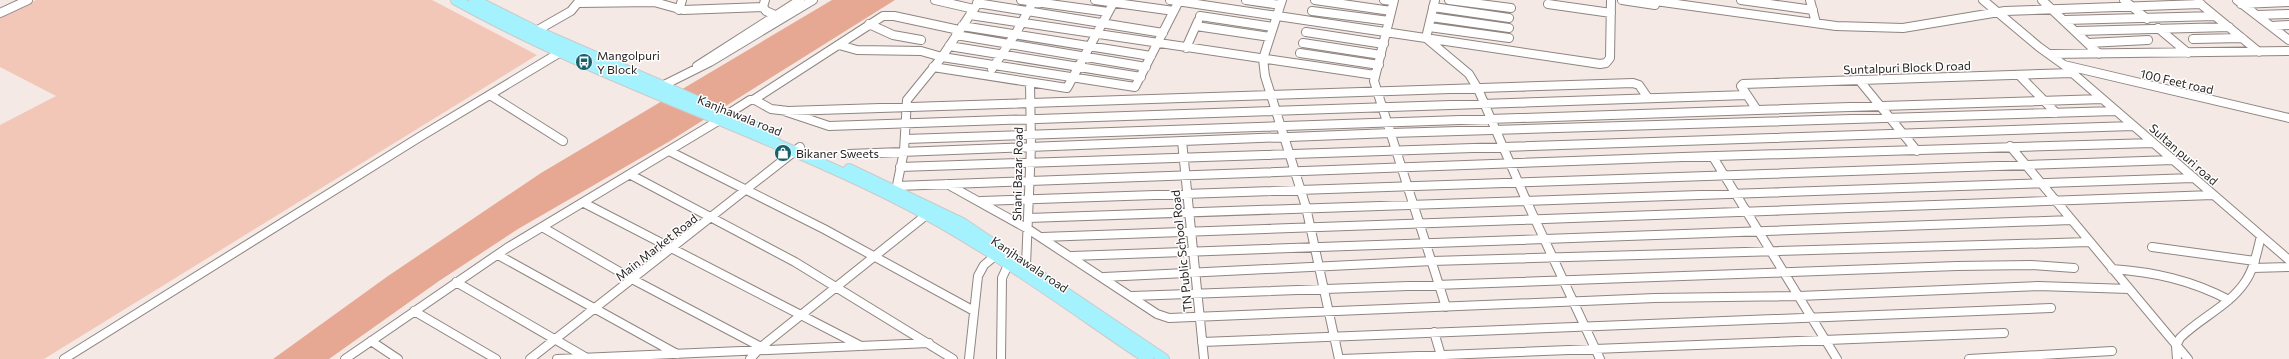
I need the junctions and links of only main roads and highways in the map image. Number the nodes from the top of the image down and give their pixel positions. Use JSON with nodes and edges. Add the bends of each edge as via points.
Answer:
{"nodes":[{"id":1,"x":456,"y":0,"type":"edge"},
{"id":2,"x":474,"y":0,"type":"edge"},
{"id":3,"x":720,"y":116,"type":"junction"},
{"id":4,"x":797,"y":149,"type":"junction"},
{"id":5,"x":930,"y":212,"type":"junction"},
{"id":6,"x":1017,"y":267,"type":"junction"},
{"id":7,"x":1148,"y":359,"type":"edge"},
{"id":8,"x":1164,"y":359,"type":"edge"}],
"edges":[{"from":1,"to":3,"type":"main road","name":"Kanjhawala road","via":[[492,20],[663,98]]},
{"from":2,"to":3,"type":"main road","name":"Kanjhawala road"},
{"from":3,"to":4,"type":"main road","name":"Kanjhawala road"},
{"from":4,"to":5,"type":"main road","name":"Kanjhawala road"},
{"from":4,"to":5,"type":"main road","name":"Kanjhawala road","via":[[896,188]]},
{"from":5,"to":6,"type":"main road","name":"Kanjhawala road","via":[[995,256]]},
{"from":5,"to":6,"type":"main road","name":"Kanjhawala road","via":[[962,223]]},
{"from":6,"to":7,"type":"main road","name":"Kanjhawala road"},
{"from":6,"to":8,"type":"main road","name":"Kanjhawala road"}]}
